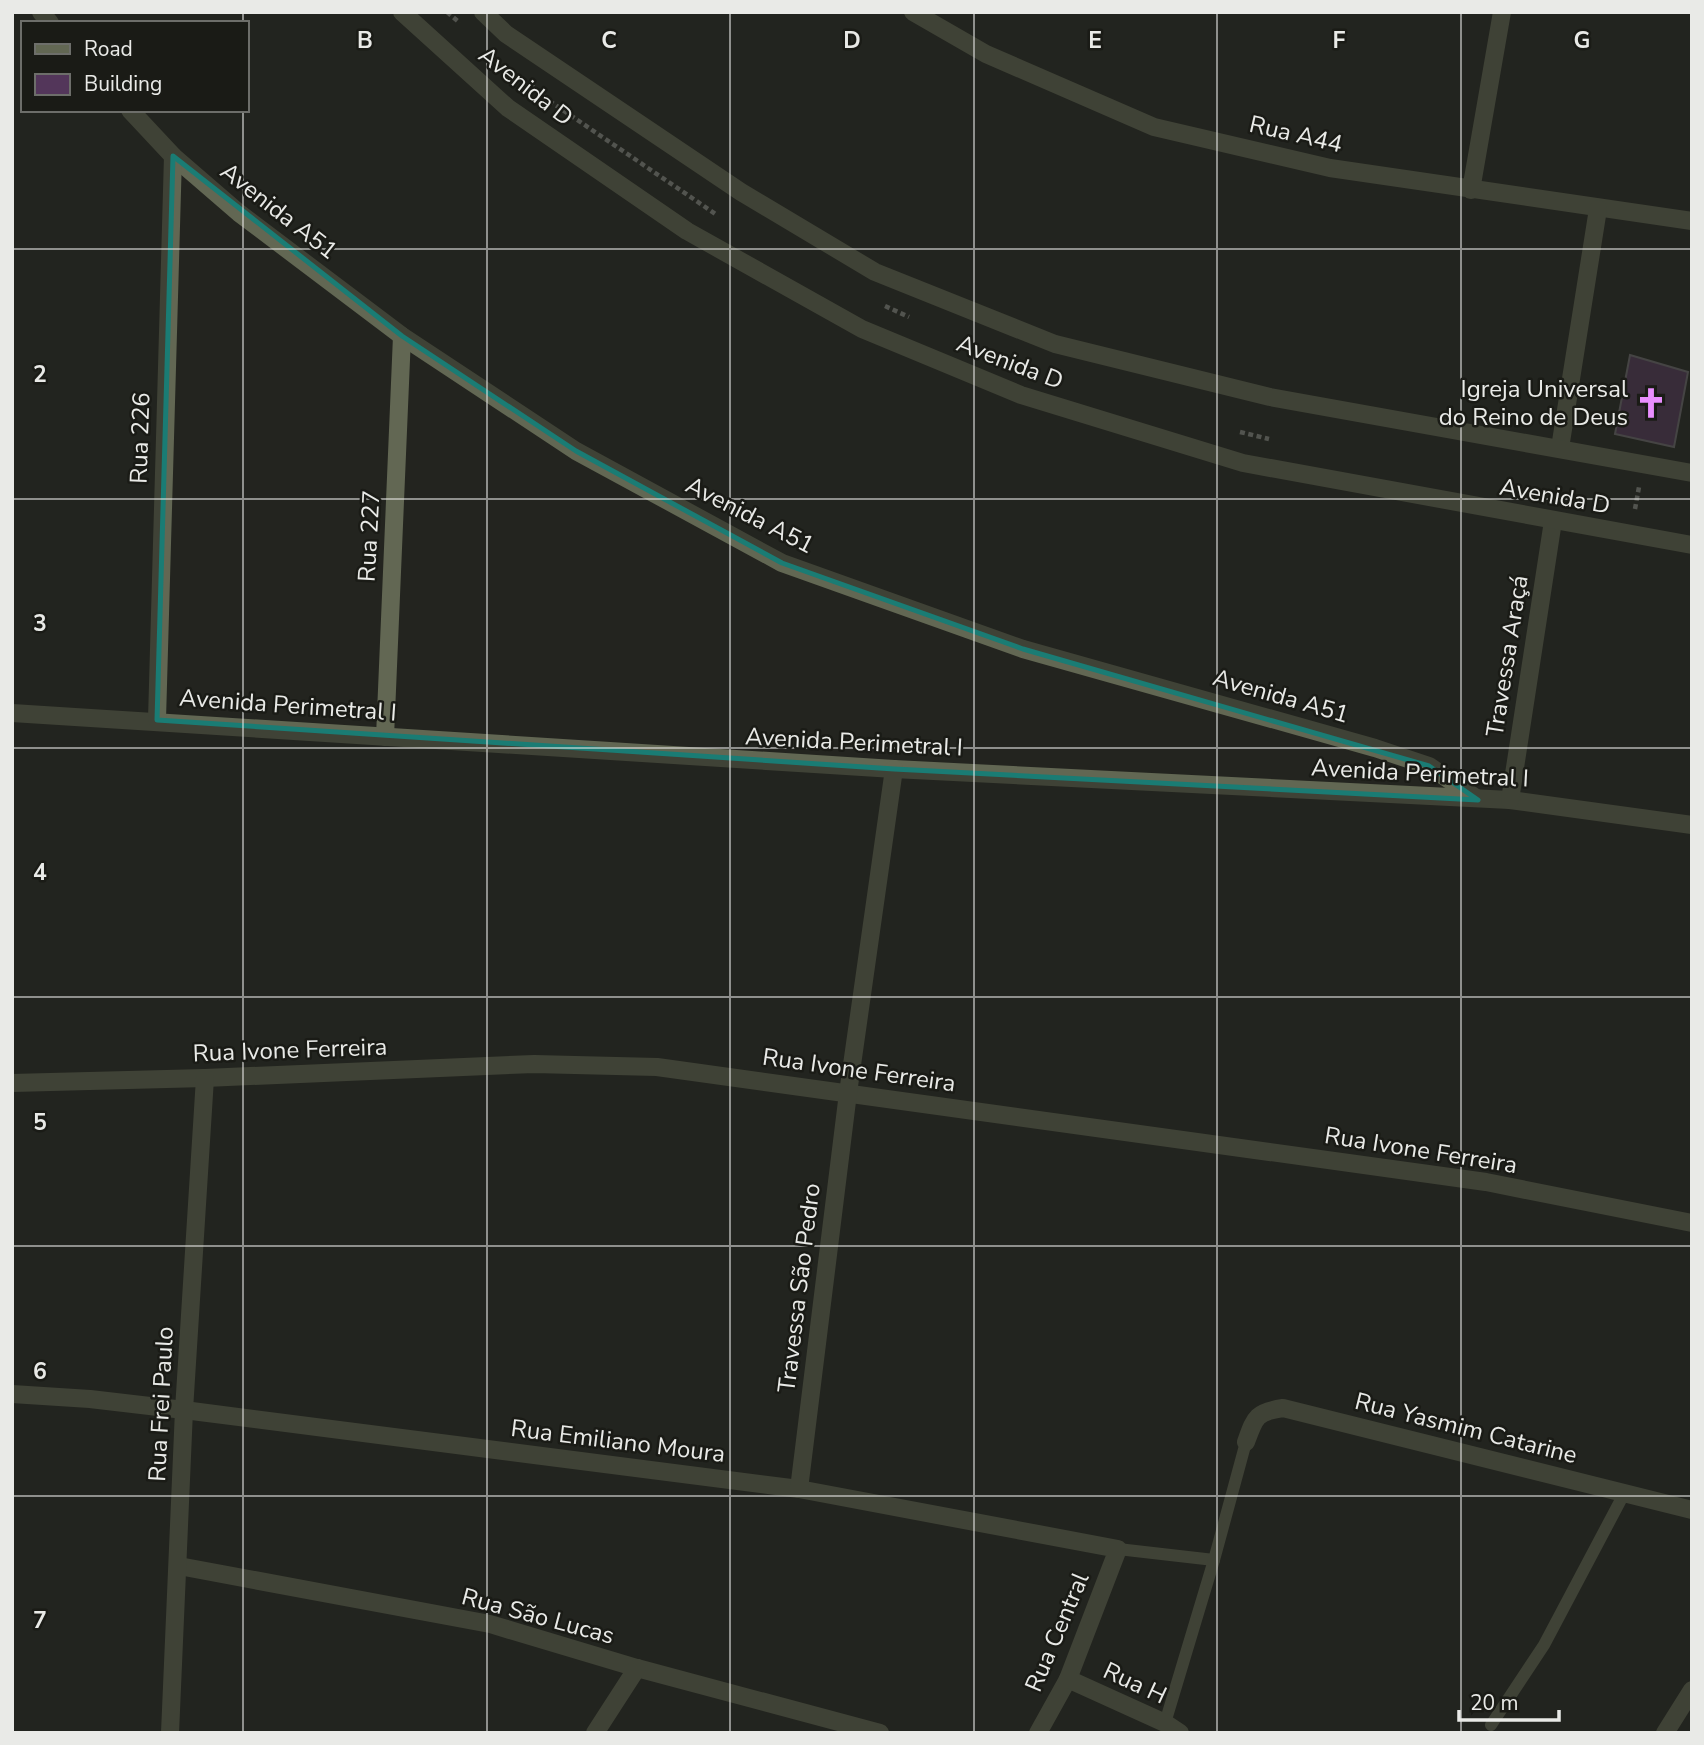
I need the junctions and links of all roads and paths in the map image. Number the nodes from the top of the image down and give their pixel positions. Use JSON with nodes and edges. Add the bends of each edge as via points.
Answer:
{"nodes":[{"id":1,"x":402,"y":12,"type":"edge"},
{"id":2,"x":484,"y":12,"type":"edge"},
{"id":3,"x":914,"y":12,"type":"edge"},
{"id":4,"x":1502,"y":12,"type":"edge"},
{"id":5,"x":132,"y":112,"type":"edge"},
{"id":6,"x":637,"y":122,"type":"junction"},
{"id":7,"x":173,"y":156,"type":"junction"},
{"id":8,"x":605,"y":176,"type":"junction"},
{"id":9,"x":1471,"y":190,"type":"junction"},
{"id":10,"x":1598,"y":209,"type":"junction"},
{"id":11,"x":1692,"y":221,"type":"edge"},
{"id":12,"x":402,"y":336,"type":"junction"},
{"id":13,"x":1560,"y":448,"type":"junction"},
{"id":14,"x":1643,"y":463,"type":"junction"},
{"id":15,"x":1692,"y":473,"type":"edge"},
{"id":16,"x":1553,"y":521,"type":"junction"},
{"id":17,"x":1631,"y":534,"type":"junction"},
{"id":18,"x":1692,"y":545,"type":"edge"},
{"id":19,"x":12,"y":713,"type":"edge"},
{"id":20,"x":156,"y":720,"type":"junction"},
{"id":21,"x":385,"y":737,"type":"junction"},
{"id":22,"x":894,"y":769,"type":"junction"},
{"id":23,"x":1478,"y":800,"type":"junction"},
{"id":24,"x":1510,"y":800,"type":"junction"},
{"id":25,"x":1692,"y":825,"type":"edge"},
{"id":26,"x":205,"y":1078,"type":"junction"},
{"id":27,"x":12,"y":1083,"type":"edge"},
{"id":28,"x":848,"y":1093,"type":"junction"},
{"id":29,"x":1692,"y":1223,"type":"edge"},
{"id":30,"x":12,"y":1394,"type":"edge"},
{"id":31,"x":184,"y":1410,"type":"junction"},
{"id":32,"x":1246,"y":1441,"type":"joint"},
{"id":33,"x":799,"y":1489,"type":"junction"},
{"id":34,"x":1625,"y":1492,"type":"junction"},
{"id":35,"x":1692,"y":1510,"type":"edge"},
{"id":36,"x":1118,"y":1549,"type":"junction"},
{"id":37,"x":1214,"y":1560,"type":"junction"},
{"id":38,"x":179,"y":1566,"type":"junction"},
{"id":39,"x":637,"y":1668,"type":"junction"},
{"id":40,"x":1068,"y":1679,"type":"junction"},
{"id":41,"x":1692,"y":1690,"type":"edge"},
{"id":42,"x":1492,"y":1725,"type":"dead end"},
{"id":43,"x":1172,"y":1728,"type":"edge"},
{"id":44,"x":170,"y":1733,"type":"edge"},
{"id":45,"x":595,"y":1733,"type":"edge"},
{"id":46,"x":880,"y":1733,"type":"edge"},
{"id":47,"x":1038,"y":1733,"type":"edge"},
{"id":48,"x":1665,"y":1733,"type":"edge"}],
"edges":[{"from":1,"to":8,"type":"street","name":"Avenida D","via":[[508,108]]},
{"from":2,"to":6,"type":"street","name":"Avenida D","via":[[506,34]]},
{"from":3,"to":9,"type":"street","name":"Rua A44","via":[[986,54],[1154,127],[1330,168]]},
{"from":4,"to":9,"type":"street"},
{"from":5,"to":7,"type":"street","name":"Avenida A51"},
{"from":6,"to":8,"type":"path"},
{"from":6,"to":13,"type":"street","name":"Avenida D","via":[[741,192],[875,272],[1055,344],[1270,397]]},
{"from":7,"to":12,"type":"street","name":"Avenida A51","via":[[239,213]]},
{"from":7,"to":20,"type":"street","name":"Rua 226"},
{"from":8,"to":16,"type":"street","name":"Avenida D","via":[[687,231],[862,329],[1021,396],[1243,463]]},
{"from":9,"to":10,"type":"street","name":"Rua A44"},
{"from":10,"to":11,"type":"street","name":"Rua A44"},
{"from":10,"to":13,"type":"street"},
{"from":12,"to":21,"type":"street","name":"Rua 227"},
{"from":12,"to":23,"type":"street","name":"Avenida A51","via":[[576,451],[782,563],[1023,649],[1429,766]]},
{"from":13,"to":14,"type":"street","name":"Avenida D"},
{"from":14,"to":15,"type":"street","name":"Avenida D"},
{"from":14,"to":17,"type":"path"},
{"from":16,"to":17,"type":"street","name":"Avenida D"},
{"from":16,"to":24,"type":"street","name":"Travessa Araçá"},
{"from":17,"to":18,"type":"street","name":"Avenida D"},
{"from":19,"to":20,"type":"street","name":"Avenida Perimetral I"},
{"from":20,"to":21,"type":"street","name":"Avenida Perimetral I"},
{"from":21,"to":22,"type":"street","name":"Avenida Perimetral I"},
{"from":22,"to":23,"type":"street","name":"Avenida Perimetral I"},
{"from":22,"to":28,"type":"street","name":"Travessa São Pedro"},
{"from":23,"to":24,"type":"street","name":"Avenida Perimetral I"},
{"from":24,"to":25,"type":"street","name":"Avenida Perimetral I"},
{"from":26,"to":27,"type":"street","name":"Rua Ivone Ferreira"},
{"from":26,"to":28,"type":"street","name":"Rua Ivone Ferreira","via":[[605,1065],[657,1067]]},
{"from":26,"to":31,"type":"street","name":"Rua Frei Paulo"},
{"from":28,"to":29,"type":"street","name":"Rua Ivone Ferreira","via":[[1486,1182]]},
{"from":28,"to":33,"type":"street","name":"Travessa São Pedro"},
{"from":30,"to":31,"type":"street","name":"Rua Emiliano Moura"},
{"from":31,"to":33,"type":"street","name":"Rua Emiliano Moura"},
{"from":31,"to":38,"type":"street","name":"Rua Frei Paulo"},
{"from":32,"to":34,"type":"street","name":"Rua Yasmim Catarine","via":[[1258,1415],[1283,1408]]},
{"from":32,"to":37,"type":"lane"},
{"from":33,"to":36,"type":"street","name":"Rua Emiliano Moura"},
{"from":34,"to":35,"type":"street","name":"Rua Yasmim Catarine"},
{"from":34,"to":42,"type":"lane","via":[[1544,1646]]},
{"from":36,"to":37,"type":"lane","name":"Rua Emiliano Moura"},
{"from":36,"to":40,"type":"street","name":"Rua Central"},
{"from":37,"to":43,"type":"lane"},
{"from":38,"to":39,"type":"street","name":"Rua São Lucas","via":[[490,1624]]},
{"from":38,"to":44,"type":"street","name":"Rua Frei Paulo"},
{"from":39,"to":45,"type":"street"},
{"from":39,"to":46,"type":"street","name":"Rua São Lucas"},
{"from":40,"to":43,"type":"street","name":"Rua H"},
{"from":40,"to":47,"type":"street","name":"Rua Central"},
{"from":41,"to":48,"type":"street"}]}
